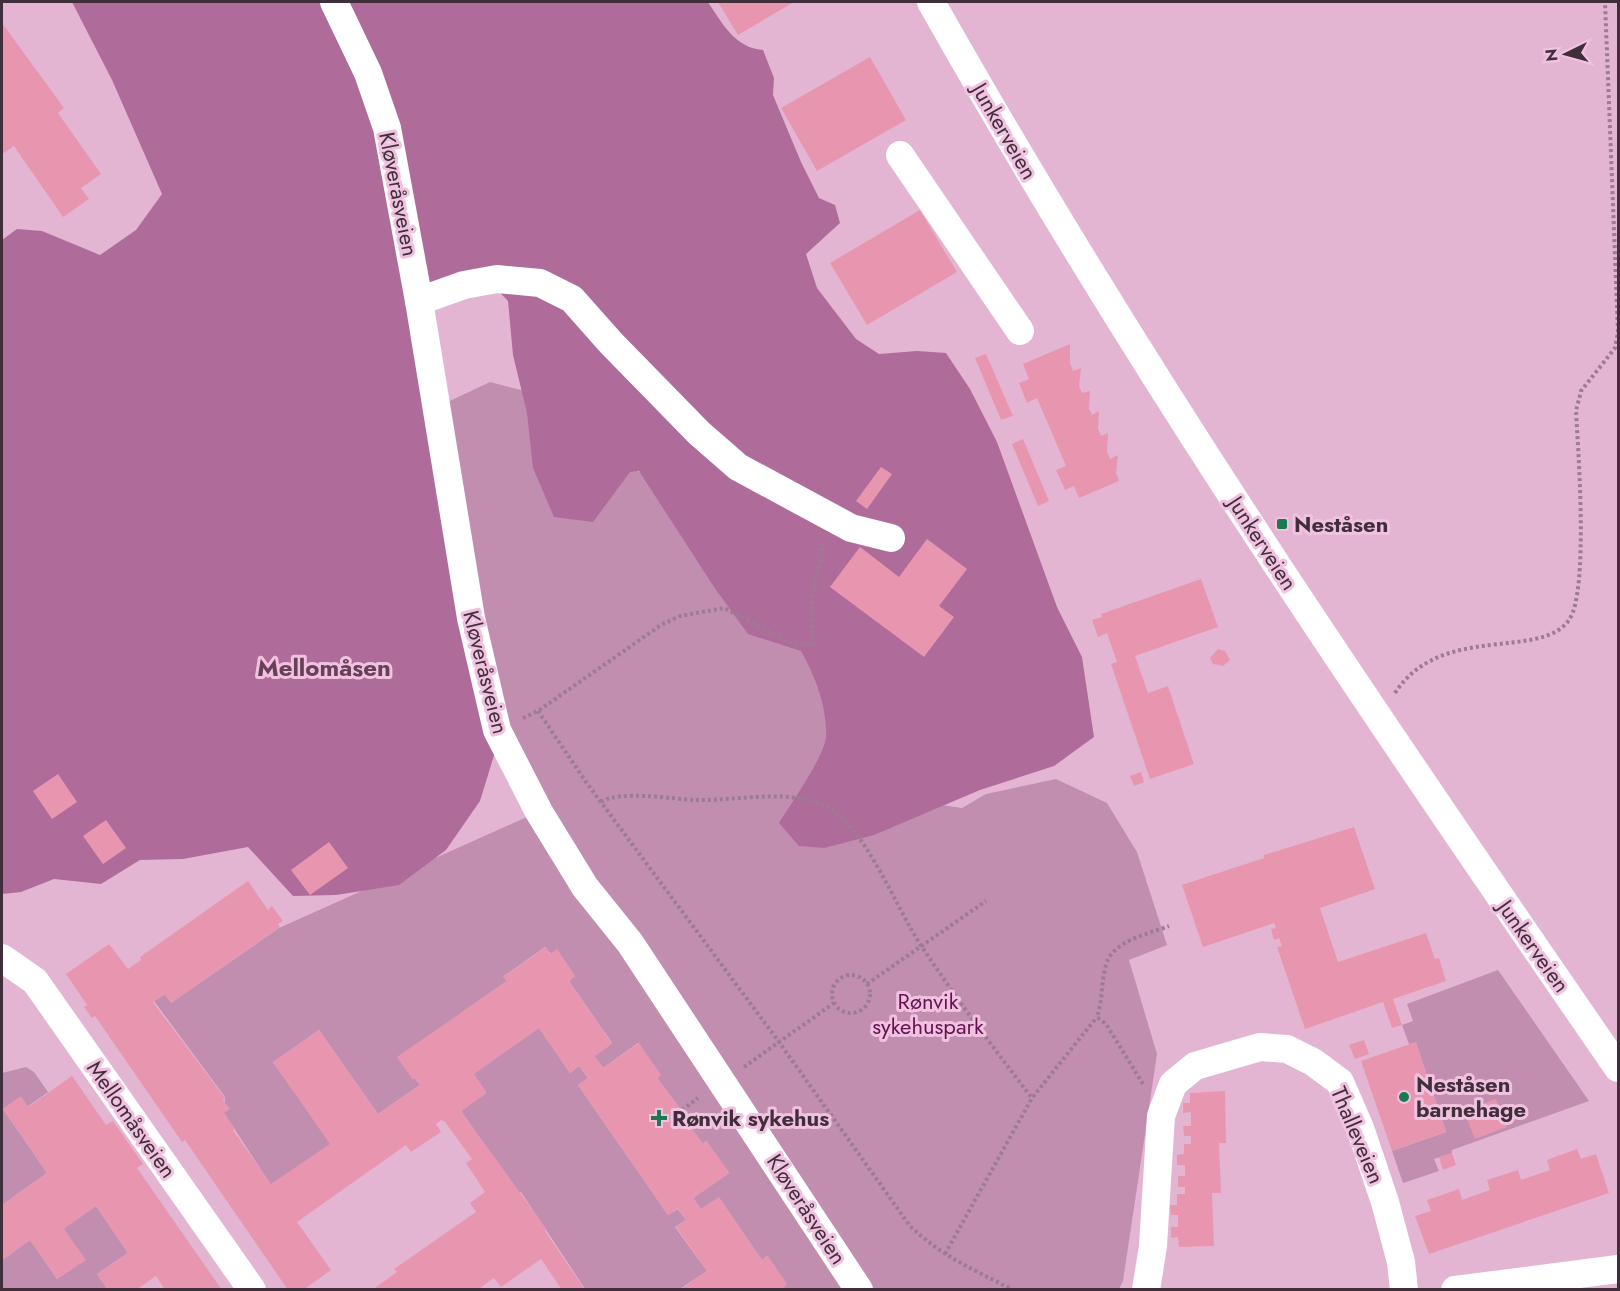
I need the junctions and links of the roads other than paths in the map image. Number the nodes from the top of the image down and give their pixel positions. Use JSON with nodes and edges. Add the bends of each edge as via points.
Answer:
{"nodes":[{"id":1,"x":334,"y":2,"type":"edge"},
{"id":2,"x":932,"y":2,"type":"edge"},
{"id":3,"x":900,"y":156,"type":"dead end"},
{"id":4,"x":419,"y":301,"type":"junction"},
{"id":5,"x":1020,"y":331,"type":"dead end"},
{"id":6,"x":891,"y":538,"type":"dead end"},
{"id":7,"x":2,"y":963,"type":"edge"},
{"id":8,"x":1618,"y":1068,"type":"edge"},
{"id":9,"x":1618,"y":1269,"type":"edge"},
{"id":10,"x":252,"y":1290,"type":"edge"},
{"id":11,"x":859,"y":1290,"type":"edge"},
{"id":12,"x":1146,"y":1290,"type":"edge"},
{"id":13,"x":1404,"y":1290,"type":"edge"},
{"id":14,"x":1455,"y":1290,"type":"edge"}],
"edges":[{"from":1,"to":4,"type":"street","name":"Kløveråsveien","via":[[368,73],[387,128]]},
{"from":2,"to":8,"type":"street","name":"Junkerveien","via":[[1013,147],[1237,504],[1373,713]]},
{"from":3,"to":5,"type":"street"},
{"from":4,"to":6,"type":"street","via":[[464,285],[497,279],[540,283],[572,299],[699,433],[738,467],[851,528]]},
{"from":4,"to":11,"type":"street","name":"Kløveråsveien","via":[[471,618],[497,730],[539,812],[585,887],[630,943]]},
{"from":7,"to":10,"type":"street","name":"Mellomåsveien","via":[[35,981]]},
{"from":9,"to":14,"type":"street"},
{"from":12,"to":13,"type":"street","name":"Thalleveien","via":[[1154,1246],[1161,1116],[1173,1084],[1195,1066],[1260,1047],[1287,1049],[1340,1083],[1360,1127],[1385,1202]]}]}
